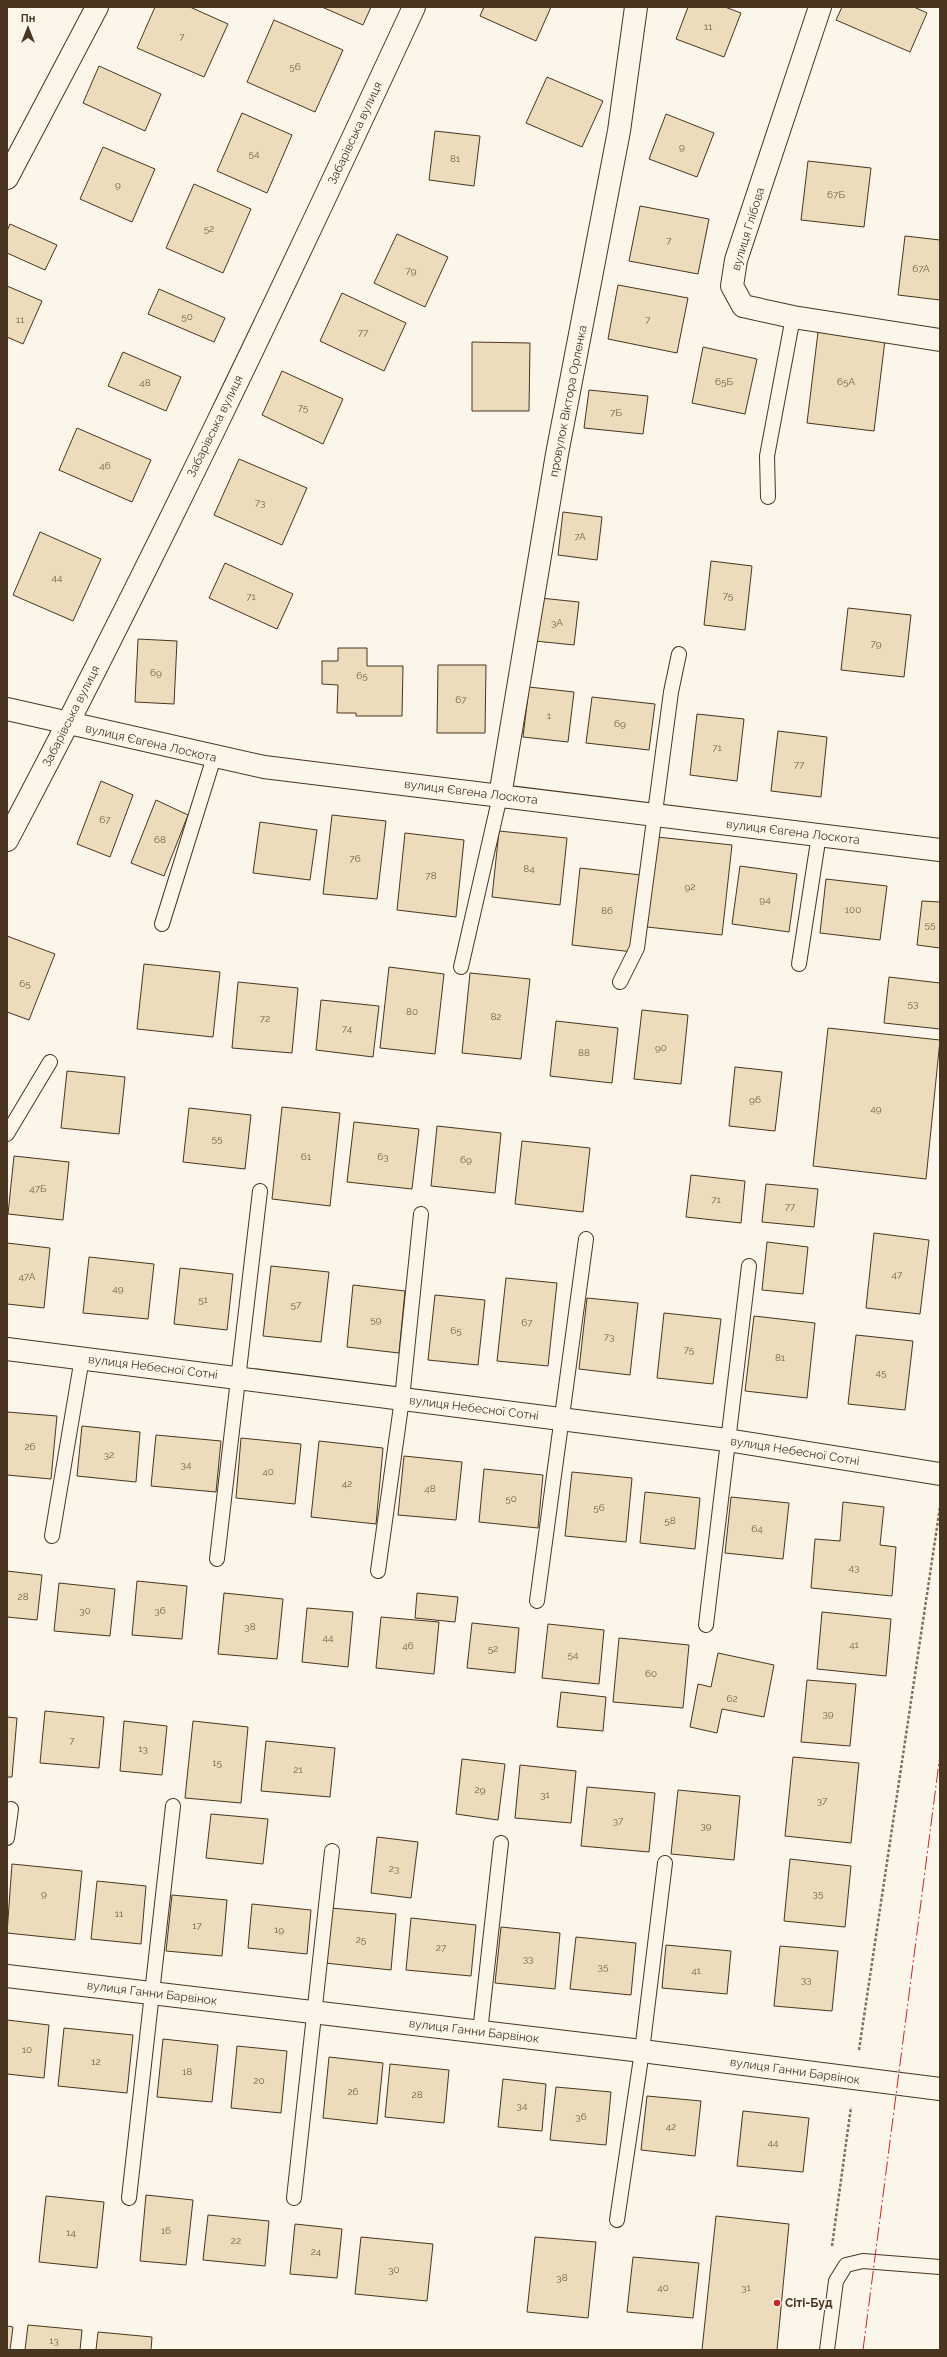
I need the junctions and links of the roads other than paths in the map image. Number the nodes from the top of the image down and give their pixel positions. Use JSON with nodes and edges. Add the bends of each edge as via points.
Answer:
{"nodes":[{"id":1,"x":97,"y":7,"type":"edge"},
{"id":2,"x":414,"y":7,"type":"edge"},
{"id":3,"x":636,"y":7,"type":"edge"},
{"id":4,"x":820,"y":7,"type":"edge"},
{"id":5,"x":7,"y":178,"type":"edge"},
{"id":6,"x":793,"y":317,"type":"junction"},
{"id":7,"x":940,"y":340,"type":"edge"},
{"id":8,"x":768,"y":497,"type":"dead end"},
{"id":9,"x":679,"y":654,"type":"dead end"},
{"id":10,"x":7,"y":709,"type":"edge"},
{"id":11,"x":68,"y":724,"type":"junction"},
{"id":12,"x":214,"y":757,"type":"junction"},
{"id":13,"x":500,"y":796,"type":"junction"},
{"id":14,"x":657,"y":815,"type":"junction"},
{"id":15,"x":820,"y":835,"type":"junction"},
{"id":16,"x":7,"y":840,"type":"edge"},
{"id":17,"x":940,"y":850,"type":"edge"},
{"id":18,"x":162,"y":924,"type":"dead end"},
{"id":19,"x":799,"y":964,"type":"dead end"},
{"id":20,"x":461,"y":967,"type":"dead end"},
{"id":21,"x":620,"y":982,"type":"dead end"},
{"id":22,"x":50,"y":1062,"type":"dead end"},
{"id":23,"x":7,"y":1134,"type":"edge"},
{"id":24,"x":260,"y":1190,"type":"dead end"},
{"id":25,"x":421,"y":1214,"type":"dead end"},
{"id":26,"x":586,"y":1239,"type":"dead end"},
{"id":27,"x":749,"y":1266,"type":"dead end"},
{"id":28,"x":7,"y":1349,"type":"edge"},
{"id":29,"x":82,"y":1358,"type":"junction"},
{"id":30,"x":238,"y":1378,"type":"junction"},
{"id":31,"x":402,"y":1399,"type":"junction"},
{"id":32,"x":561,"y":1419,"type":"junction"},
{"id":33,"x":727,"y":1440,"type":"junction"},
{"id":34,"x":940,"y":1474,"type":"edge"},
{"id":35,"x":52,"y":1536,"type":"dead end"},
{"id":36,"x":217,"y":1559,"type":"dead end"},
{"id":37,"x":378,"y":1572,"type":"dead end"},
{"id":38,"x":537,"y":1602,"type":"dead end"},
{"id":39,"x":706,"y":1625,"type":"dead end"},
{"id":40,"x":173,"y":1806,"type":"dead end"},
{"id":41,"x":10,"y":1809,"type":"dead end"},
{"id":42,"x":7,"y":1838,"type":"edge"},
{"id":43,"x":501,"y":1843,"type":"dead end"},
{"id":44,"x":332,"y":1851,"type":"dead end"},
{"id":45,"x":665,"y":1863,"type":"dead end"},
{"id":46,"x":7,"y":1976,"type":"edge"},
{"id":47,"x":151,"y":1993,"type":"junction"},
{"id":48,"x":313,"y":2012,"type":"junction"},
{"id":49,"x":480,"y":2032,"type":"junction"},
{"id":50,"x":642,"y":2051,"type":"junction"},
{"id":51,"x":940,"y":2089,"type":"edge"},
{"id":52,"x":129,"y":2198,"type":"dead end"},
{"id":53,"x":294,"y":2198,"type":"dead end"},
{"id":54,"x":618,"y":2220,"type":"dead end"},
{"id":55,"x":940,"y":2267,"type":"edge"},
{"id":56,"x":827,"y":2350,"type":"edge"}],
"edges":[{"from":1,"to":5,"type":"street"},
{"from":2,"to":11,"type":"street","name":"Забарівська вулиця","via":[[213,430]]},
{"from":3,"to":13,"type":"street","name":"провулок Віктора Орленка","via":[[619,131],[557,454]]},
{"from":4,"to":6,"type":"street","name":"вулиця Глібова","via":[[736,260],[732,286],[743,306]]},
{"from":6,"to":7,"type":"street","name":"вулиця Глібова"},
{"from":6,"to":8,"type":"lane","via":[[767,456]]},
{"from":9,"to":14,"type":"lane","via":[[671,692]]},
{"from":10,"to":11,"type":"street","name":"вулиця Євгена Лоскота"},
{"from":11,"to":12,"type":"street","name":"вулиця Євгена Лоскота"},
{"from":11,"to":16,"type":"street","name":"Забарівська вулиця"},
{"from":12,"to":13,"type":"street","name":"вулиця Євгена Лоскота","via":[[264,767]]},
{"from":12,"to":18,"type":"lane"},
{"from":13,"to":14,"type":"street","name":"вулиця Євгена Лоскота"},
{"from":13,"to":20,"type":"lane"},
{"from":14,"to":15,"type":"street","name":"вулиця Євгена Лоскота"},
{"from":14,"to":21,"type":"lane","via":[[637,948]]},
{"from":15,"to":17,"type":"street","name":"вулиця Євгена Лоскота"},
{"from":15,"to":19,"type":"lane"},
{"from":22,"to":23,"type":"lane"},
{"from":24,"to":30,"type":"lane"},
{"from":25,"to":31,"type":"lane"},
{"from":26,"to":32,"type":"lane"},
{"from":27,"to":33,"type":"lane"},
{"from":28,"to":29,"type":"street","name":"вулиця Небесної Сотні"},
{"from":29,"to":30,"type":"street","name":"вулиця Небесної Сотні"},
{"from":29,"to":35,"type":"lane"},
{"from":30,"to":31,"type":"street","name":"вулиця Небесної Сотні"},
{"from":30,"to":36,"type":"lane"},
{"from":31,"to":32,"type":"street","name":"вулиця Небесної Сотні"},
{"from":31,"to":37,"type":"lane"},
{"from":32,"to":33,"type":"street","name":"вулиця Небесної Сотні"},
{"from":32,"to":38,"type":"lane"},
{"from":33,"to":34,"type":"street","name":"вулиця Небесної Сотні"},
{"from":33,"to":39,"type":"lane"},
{"from":40,"to":47,"type":"lane"},
{"from":41,"to":42,"type":"lane"},
{"from":43,"to":49,"type":"lane"},
{"from":44,"to":48,"type":"lane"},
{"from":45,"to":50,"type":"lane"},
{"from":46,"to":47,"type":"street","name":"вулиця Ганни Барвінок"},
{"from":47,"to":48,"type":"street","name":"вулиця Ганни Барвінок"},
{"from":47,"to":52,"type":"lane"},
{"from":48,"to":49,"type":"street","name":"вулиця Ганни Барвінок"},
{"from":48,"to":53,"type":"lane"},
{"from":49,"to":50,"type":"street","name":"вулиця Ганни Барвінок"},
{"from":50,"to":51,"type":"street","name":"вулиця Ганни Барвінок"},
{"from":50,"to":54,"type":"lane"},
{"from":55,"to":56,"type":"lane","via":[[863,2261],[846,2266],[836,2281]]}]}
